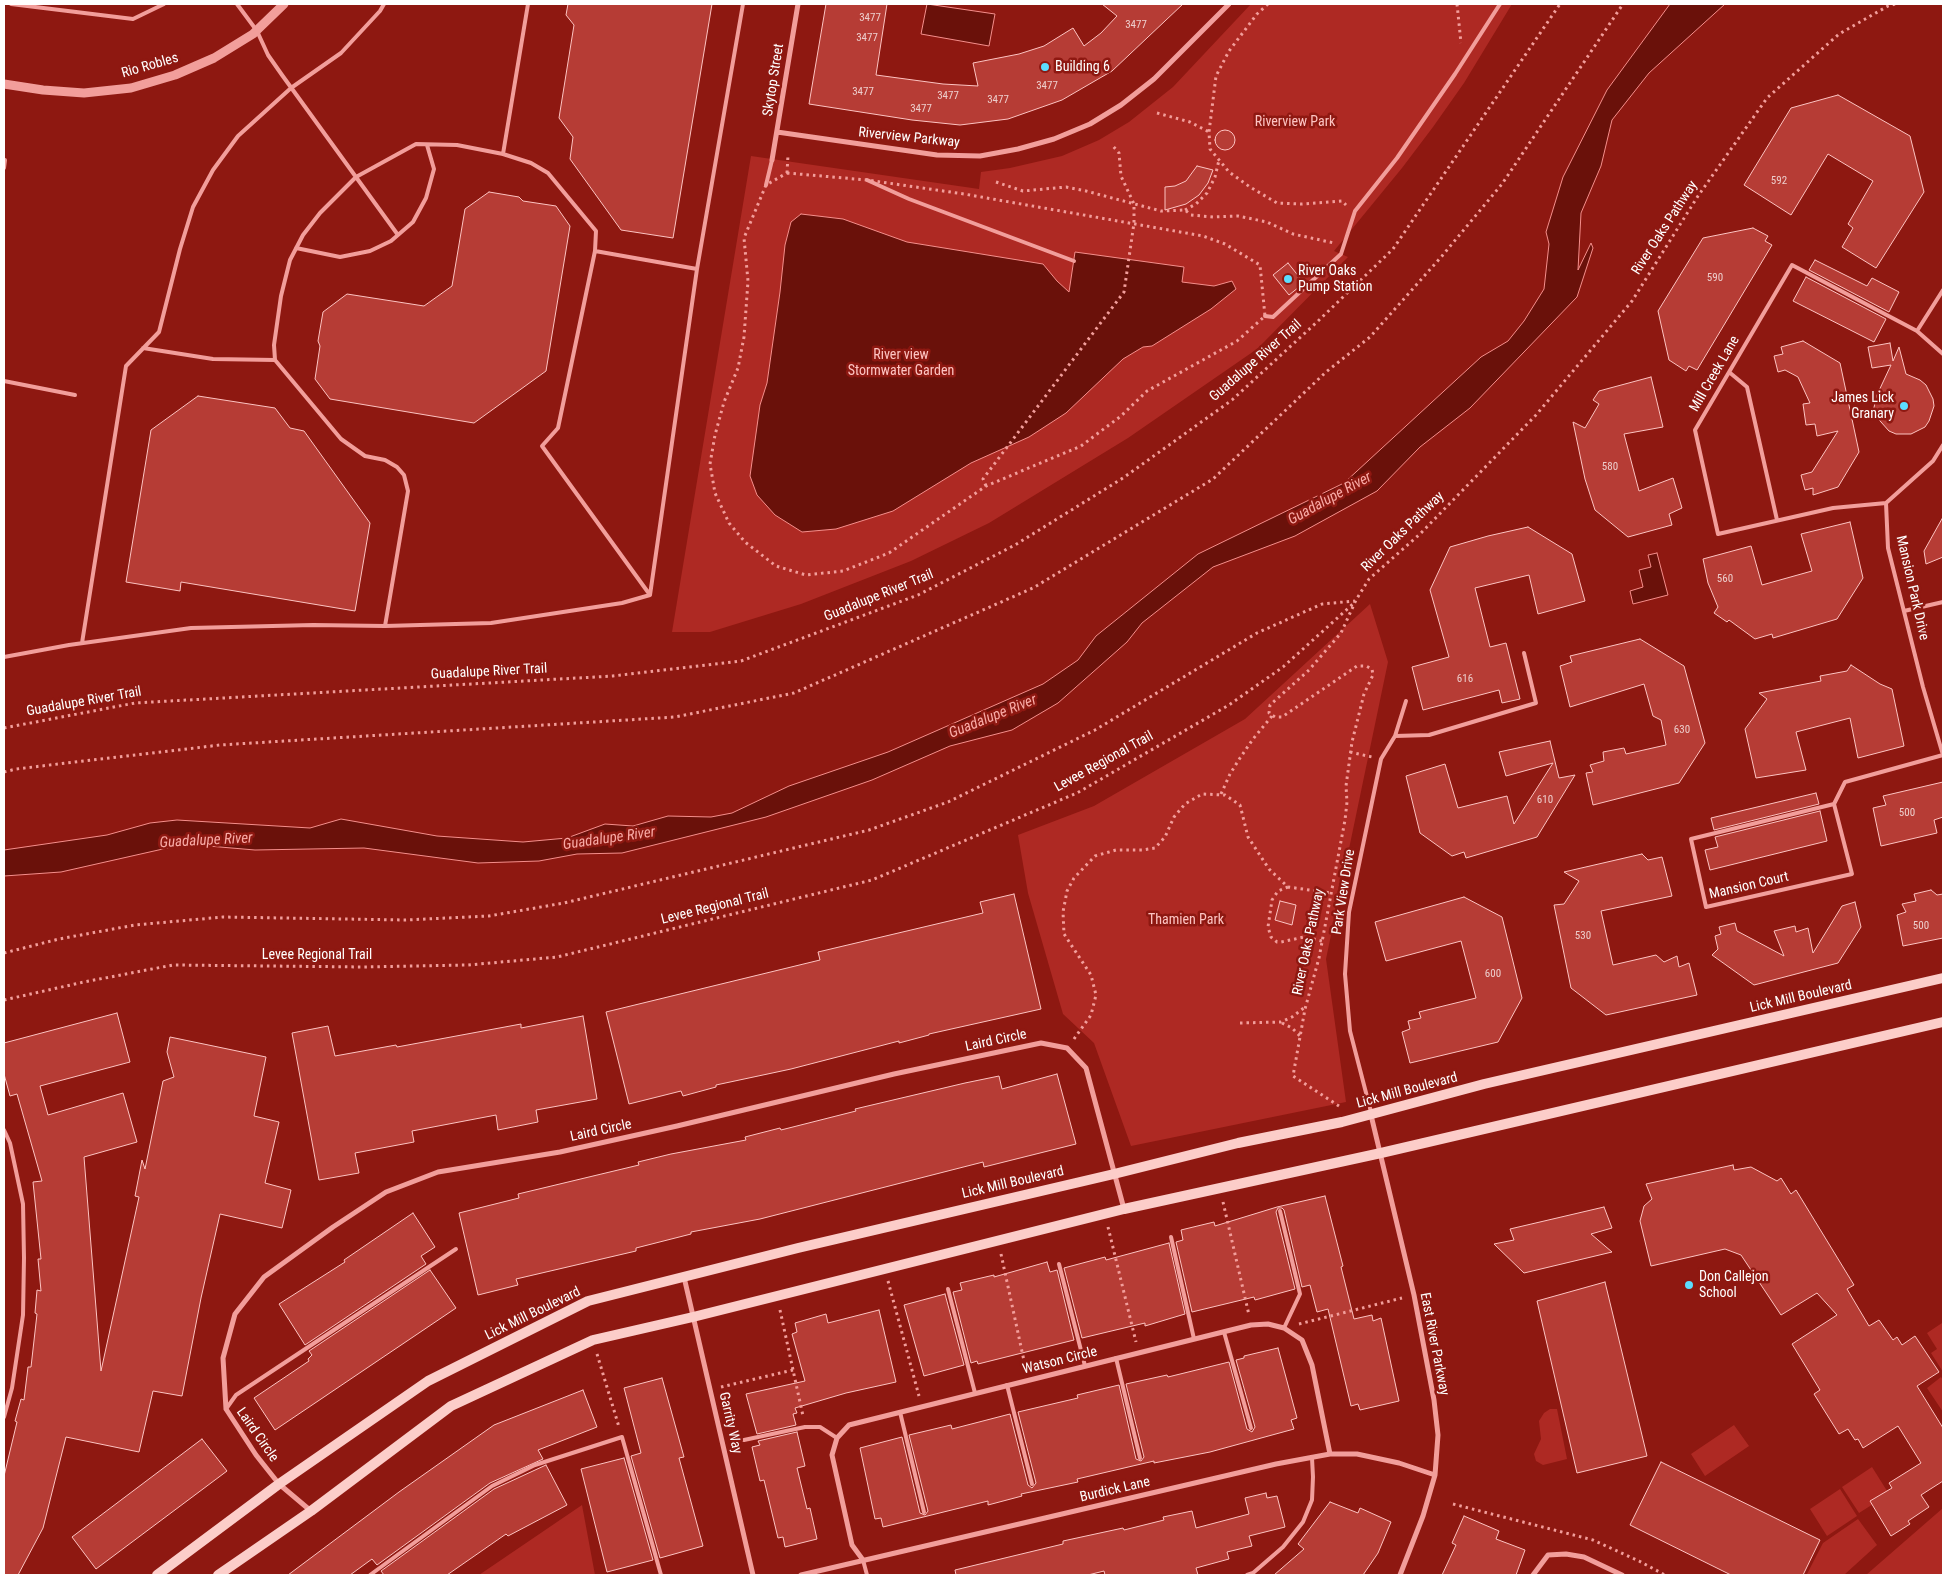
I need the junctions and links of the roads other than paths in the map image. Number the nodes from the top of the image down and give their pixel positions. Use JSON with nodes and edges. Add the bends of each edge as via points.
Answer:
{"nodes":[{"id":1,"x":11,"y":4,"type":"edge"},
{"id":2,"x":164,"y":4,"type":"edge"},
{"id":3,"x":238,"y":4,"type":"edge"},
{"id":4,"x":284,"y":4,"type":"edge"},
{"id":5,"x":384,"y":4,"type":"edge"},
{"id":6,"x":528,"y":4,"type":"edge"},
{"id":7,"x":743,"y":4,"type":"edge"},
{"id":8,"x":798,"y":4,"type":"edge"},
{"id":9,"x":1229,"y":4,"type":"edge"},
{"id":10,"x":1500,"y":4,"type":"edge"},
{"id":11,"x":257,"y":30,"type":"junction"},
{"id":12,"x":4,"y":84,"type":"edge"},
{"id":13,"x":291,"y":88,"type":"junction"},
{"id":14,"x":777,"y":132,"type":"junction"},
{"id":15,"x":427,"y":145,"type":"junction"},
{"id":16,"x":503,"y":154,"type":"junction"},
{"id":17,"x":5,"y":160,"type":"dead end"},
{"id":18,"x":772,"y":160,"type":"joint"},
{"id":19,"x":4,"y":168,"type":"edge"},
{"id":20,"x":356,"y":177,"type":"junction"},
{"id":21,"x":867,"y":180,"type":"road end"},
{"id":22,"x":766,"y":185,"type":"road end"},
{"id":23,"x":398,"y":235,"type":"junction"},
{"id":24,"x":296,"y":248,"type":"junction"},
{"id":25,"x":594,"y":251,"type":"junction"},
{"id":26,"x":1074,"y":261,"type":"dead end"},
{"id":27,"x":697,"y":268,"type":"junction"},
{"id":28,"x":1943,"y":290,"type":"edge"},
{"id":29,"x":1265,"y":316,"type":"road end"},
{"id":30,"x":1917,"y":331,"type":"junction"},
{"id":31,"x":143,"y":348,"type":"junction"},
{"id":32,"x":1943,"y":354,"type":"edge"},
{"id":33,"x":276,"y":360,"type":"junction"},
{"id":34,"x":1729,"y":372,"type":"junction"},
{"id":35,"x":4,"y":381,"type":"edge"},
{"id":36,"x":75,"y":395,"type":"dead end"},
{"id":37,"x":1943,"y":445,"type":"edge"},
{"id":38,"x":1886,"y":503,"type":"junction"},
{"id":39,"x":1777,"y":520,"type":"junction"},
{"id":40,"x":650,"y":595,"type":"junction"},
{"id":41,"x":1943,"y":602,"type":"edge"},
{"id":42,"x":1904,"y":611,"type":"junction"},
{"id":43,"x":386,"y":626,"type":"junction"},
{"id":44,"x":82,"y":643,"type":"junction"},
{"id":45,"x":1524,"y":653,"type":"dead end"},
{"id":46,"x":4,"y":657,"type":"edge"},
{"id":47,"x":1406,"y":701,"type":"dead end"},
{"id":48,"x":1395,"y":736,"type":"junction"},
{"id":49,"x":1943,"y":755,"type":"edge"},
{"id":50,"x":1834,"y":804,"type":"junction"},
{"id":51,"x":1943,"y":978,"type":"edge"},
{"id":52,"x":1943,"y":1022,"type":"edge"},
{"id":53,"x":1371,"y":1115,"type":"junction"},
{"id":54,"x":4,"y":1130,"type":"edge"},
{"id":55,"x":1381,"y":1153,"type":"junction"},
{"id":56,"x":1114,"y":1174,"type":"junction"},
{"id":57,"x":1124,"y":1209,"type":"junction"},
{"id":58,"x":1280,"y":1211,"type":"dead end"},
{"id":59,"x":1171,"y":1237,"type":"dead end"},
{"id":60,"x":456,"y":1249,"type":"dead end"},
{"id":61,"x":1059,"y":1264,"type":"dead end"},
{"id":62,"x":684,"y":1277,"type":"junction"},
{"id":63,"x":948,"y":1289,"type":"dead end"},
{"id":64,"x":693,"y":1317,"type":"junction"},
{"id":65,"x":1284,"y":1328,"type":"junction"},
{"id":66,"x":1224,"y":1332,"type":"junction"},
{"id":67,"x":1194,"y":1339,"type":"junction"},
{"id":68,"x":1116,"y":1358,"type":"junction"},
{"id":69,"x":1085,"y":1366,"type":"junction"},
{"id":70,"x":1008,"y":1385,"type":"junction"},
{"id":71,"x":975,"y":1393,"type":"junction"},
{"id":72,"x":226,"y":1409,"type":"junction"},
{"id":73,"x":900,"y":1412,"type":"junction"},
{"id":74,"x":4,"y":1417,"type":"edge"},
{"id":75,"x":1251,"y":1428,"type":"dead end"},
{"id":76,"x":837,"y":1438,"type":"junction"},
{"id":77,"x":744,"y":1440,"type":"dead end"},
{"id":78,"x":1330,"y":1454,"type":"junction"},
{"id":79,"x":1140,"y":1458,"type":"dead end"},
{"id":80,"x":1312,"y":1458,"type":"junction"},
{"id":81,"x":1435,"y":1475,"type":"junction"},
{"id":82,"x":279,"y":1484,"type":"junction"},
{"id":83,"x":1032,"y":1484,"type":"dead end"},
{"id":84,"x":311,"y":1511,"type":"junction"},
{"id":85,"x":924,"y":1512,"type":"dead end"},
{"id":86,"x":863,"y":1560,"type":"junction"},
{"id":87,"x":157,"y":1575,"type":"edge"},
{"id":88,"x":218,"y":1575,"type":"edge"},
{"id":89,"x":370,"y":1575,"type":"edge"},
{"id":90,"x":661,"y":1575,"type":"edge"},
{"id":91,"x":753,"y":1575,"type":"edge"},
{"id":92,"x":801,"y":1575,"type":"edge"},
{"id":93,"x":867,"y":1575,"type":"edge"},
{"id":94,"x":1247,"y":1575,"type":"edge"},
{"id":95,"x":1400,"y":1575,"type":"edge"},
{"id":96,"x":1533,"y":1575,"type":"edge"},
{"id":97,"x":1622,"y":1575,"type":"edge"}],
"edges":[{"from":1,"to":2,"type":"lane","via":[[133,19]]},
{"from":3,"to":11,"type":"lane"},
{"from":4,"to":11,"type":"street","name":"Rio Robles"},
{"from":5,"to":13,"type":"lane","via":[[342,54]]},
{"from":6,"to":16,"type":"lane"},
{"from":7,"to":27,"type":"lane"},
{"from":8,"to":14,"type":"street","name":"Skytop Street"},
{"from":9,"to":14,"type":"street","name":"Riverview Parkway","via":[[1154,79],[1121,105],[1090,124],[1054,139],[980,156],[937,155]]},
{"from":10,"to":29,"type":"lane","via":[[1397,158],[1355,211],[1341,254],[1273,317]]},
{"from":11,"to":12,"type":"street","name":"Rio Robles","via":[[214,58],[175,75],[131,88],[84,93]]},
{"from":11,"to":13,"type":"lane","via":[[268,55]]},
{"from":13,"to":20,"type":"lane"},
{"from":13,"to":31,"type":"lane","via":[[238,136],[213,170],[193,207],[159,332]]},
{"from":14,"to":18,"type":"street","name":"Skytop Street"},
{"from":15,"to":16,"type":"lane","via":[[457,145]]},
{"from":15,"to":20,"type":"lane","via":[[416,144]]},
{"from":15,"to":23,"type":"lane","via":[[434,169],[426,198],[413,222]]},
{"from":16,"to":25,"type":"lane","via":[[531,163],[548,173],[596,231]]},
{"from":17,"to":19,"type":"lane"},
{"from":18,"to":22,"type":"lane"},
{"from":20,"to":23,"type":"lane"},
{"from":20,"to":24,"type":"lane","via":[[320,213]]},
{"from":21,"to":26,"type":"lane"},
{"from":23,"to":24,"type":"lane","via":[[370,250],[340,257]]},
{"from":24,"to":33,"type":"lane","via":[[281,296],[274,345]]},
{"from":25,"to":27,"type":"lane"},
{"from":25,"to":40,"type":"lane","via":[[558,428],[542,446]]},
{"from":27,"to":40,"type":"lane"},
{"from":28,"to":30,"type":"lane"},
{"from":30,"to":32,"type":"lane"},
{"from":30,"to":34,"type":"lane","name":"Mill Creek Lane","via":[[1792,265]]},
{"from":31,"to":33,"type":"lane","via":[[213,359]]},
{"from":31,"to":44,"type":"lane","via":[[126,366]]},
{"from":33,"to":43,"type":"lane","via":[[341,439],[365,456],[385,460],[404,475],[408,491]]},
{"from":34,"to":39,"type":"lane","via":[[1747,387]]},
{"from":34,"to":39,"type":"lane","name":"Mill Creek Lane","via":[[1695,430],[1718,534]]},
{"from":35,"to":36,"type":"lane"},
{"from":37,"to":38,"type":"lane","via":[[1933,461]]},
{"from":38,"to":39,"type":"lane","name":"Mill Creek Lane","via":[[1833,508]]},
{"from":38,"to":42,"type":"lane","name":"Mansion Park Drive","via":[[1888,548]]},
{"from":40,"to":43,"type":"lane","via":[[622,603],[491,623]]},
{"from":41,"to":42,"type":"lane"},
{"from":42,"to":49,"type":"lane","name":"Mansion Park Drive"},
{"from":43,"to":44,"type":"lane","via":[[191,628]]},
{"from":44,"to":46,"type":"lane"},
{"from":45,"to":48,"type":"lane","via":[[1536,703],[1430,735]]},
{"from":47,"to":48,"type":"lane","name":"Park View Drive"},
{"from":48,"to":53,"type":"lane","name":"Park View Drive","via":[[1381,759],[1349,912],[1345,974],[1350,1031]]},
{"from":49,"to":50,"type":"lane","via":[[1845,782]]},
{"from":50,"to":50,"type":"lane","name":"Mansion Court","via":[[1852,874],[1706,907],[1690,839]]},
{"from":51,"to":53,"type":"main road","name":"Lick Mill Boulevard","via":[[1484,1084]]},
{"from":52,"to":55,"type":"main road"},
{"from":53,"to":55,"type":"street","name":"East River Parkway"},
{"from":53,"to":56,"type":"main road","name":"Lick Mill Boulevard"},
{"from":54,"to":74,"type":"lane","via":[[10,1143],[23,1204],[24,1258],[24,1315]]},
{"from":55,"to":57,"type":"main road"},
{"from":55,"to":81,"type":"street","name":"East River Parkway","via":[[1434,1400],[1438,1435]]},
{"from":56,"to":57,"type":"street"},
{"from":56,"to":62,"type":"main road","name":"Lick Mill Boulevard"},
{"from":56,"to":72,"type":"street","name":"Laird Circle","via":[[1086,1068],[1067,1048],[1041,1043],[560,1152],[438,1172],[386,1192],[264,1277],[235,1314],[222,1358]]},
{"from":57,"to":64,"type":"main road"},
{"from":58,"to":65,"type":"lane","via":[[1300,1294]]},
{"from":59,"to":67,"type":"lane"},
{"from":60,"to":72,"type":"lane","via":[[236,1395]]},
{"from":61,"to":69,"type":"lane"},
{"from":62,"to":64,"type":"street","name":"Garrity Way"},
{"from":62,"to":82,"type":"main road","name":"Lick Mill Boulevard","via":[[588,1301],[428,1381]]},
{"from":63,"to":71,"type":"lane"},
{"from":64,"to":84,"type":"main road","via":[[593,1340],[451,1406]]},
{"from":64,"to":91,"type":"street","name":"Garrity Way"},
{"from":65,"to":66,"type":"street","name":"Watson Circle","via":[[1268,1324],[1251,1325]]},
{"from":65,"to":78,"type":"street","via":[[1302,1340],[1312,1365]]},
{"from":66,"to":67,"type":"street","name":"Watson Circle"},
{"from":66,"to":75,"type":"lane"},
{"from":67,"to":68,"type":"street","name":"Watson Circle"},
{"from":68,"to":69,"type":"street","name":"Watson Circle"},
{"from":68,"to":79,"type":"lane"},
{"from":69,"to":70,"type":"street","name":"Watson Circle"},
{"from":70,"to":71,"type":"street","name":"Watson Circle"},
{"from":70,"to":83,"type":"lane"},
{"from":71,"to":73,"type":"street","name":"Watson Circle"},
{"from":72,"to":82,"type":"street","name":"Laird Circle"},
{"from":73,"to":76,"type":"street","name":"Watson Circle","via":[[849,1425]]},
{"from":73,"to":85,"type":"lane"},
{"from":76,"to":77,"type":"lane","via":[[820,1427],[806,1426]]},
{"from":76,"to":86,"type":"street","via":[[832,1455],[852,1545]]},
{"from":78,"to":80,"type":"street","name":"Burdick Lane"},
{"from":78,"to":81,"type":"street","name":"Burdick Lane","via":[[1357,1454]]},
{"from":80,"to":86,"type":"street","name":"Burdick Lane"},
{"from":80,"to":94,"type":"lane","via":[[1312,1500],[1303,1522],[1283,1547]]},
{"from":81,"to":95,"type":"street","name":"East River Parkway"},
{"from":82,"to":84,"type":"street","name":"Laird Circle"},
{"from":82,"to":87,"type":"main road","name":"Lick Mill Boulevard"},
{"from":84,"to":88,"type":"main road"},
{"from":86,"to":92,"type":"street","name":"Burdick Lane"},
{"from":86,"to":93,"type":"lane"},
{"from":89,"to":90,"type":"lane","via":[[492,1486],[535,1465],[622,1437]]},
{"from":96,"to":97,"type":"street","via":[[1548,1555],[1566,1554],[1584,1557]]}]}
